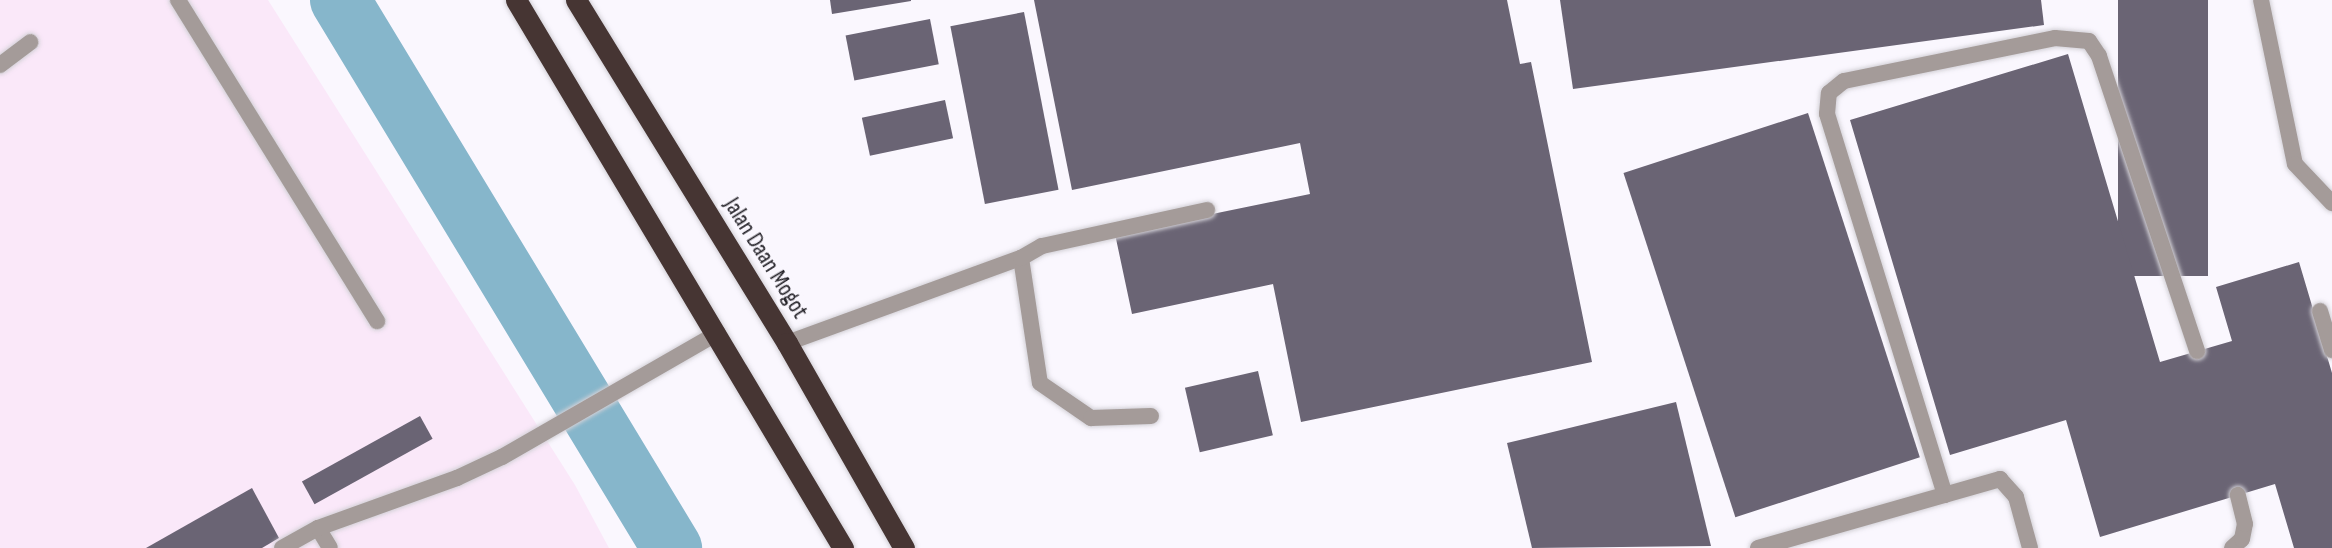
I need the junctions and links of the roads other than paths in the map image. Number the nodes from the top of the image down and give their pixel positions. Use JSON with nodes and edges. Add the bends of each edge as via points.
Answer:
{"nodes":[{"id":1,"x":178,"y":0,"type":"edge"},
{"id":2,"x":516,"y":0,"type":"edge"},
{"id":3,"x":576,"y":0,"type":"edge"},
{"id":4,"x":2261,"y":0,"type":"edge"},
{"id":5,"x":30,"y":42,"type":"dead end"},
{"id":6,"x":0,"y":65,"type":"edge"},
{"id":7,"x":2332,"y":203,"type":"edge"},
{"id":8,"x":1207,"y":209,"type":"dead end"},
{"id":9,"x":1021,"y":258,"type":"junction"},
{"id":10,"x":2320,"y":311,"type":"dead end"},
{"id":11,"x":377,"y":321,"type":"dead end"},
{"id":12,"x":718,"y":333,"type":"junction"},
{"id":13,"x":787,"y":343,"type":"junction"},
{"id":14,"x":2332,"y":350,"type":"edge"},
{"id":15,"x":2197,"y":351,"type":"dead end"},
{"id":16,"x":1151,"y":416,"type":"dead end"},
{"id":17,"x":1945,"y":495,"type":"junction"},
{"id":18,"x":2238,"y":495,"type":"dead end"},
{"id":19,"x":318,"y":528,"type":"junction"},
{"id":20,"x":282,"y":548,"type":"edge"},
{"id":21,"x":330,"y":548,"type":"edge"},
{"id":22,"x":844,"y":548,"type":"edge"},
{"id":23,"x":904,"y":548,"type":"edge"},
{"id":24,"x":1758,"y":548,"type":"edge"},
{"id":25,"x":2030,"y":548,"type":"edge"},
{"id":26,"x":2232,"y":548,"type":"edge"}],
"edges":[{"from":1,"to":11,"type":"lane"},
{"from":2,"to":12,"type":"highway"},
{"from":3,"to":13,"type":"highway","name":"Jalan Daan Mogot"},
{"from":4,"to":7,"type":"lane","via":[[2295,164]]},
{"from":5,"to":6,"type":"lane"},
{"from":8,"to":9,"type":"lane","via":[[1042,246]]},
{"from":9,"to":13,"type":"lane"},
{"from":9,"to":16,"type":"lane","via":[[1040,383],[1091,418]]},
{"from":10,"to":14,"type":"lane"},
{"from":12,"to":19,"type":"lane","via":[[502,457]]},
{"from":12,"to":22,"type":"highway"},
{"from":13,"to":23,"type":"highway","name":"Jalan Daan Mogot"},
{"from":15,"to":17,"type":"lane","via":[[2099,56],[2090,41],[2055,38],[1844,81],[1829,93],[1827,114]]},
{"from":17,"to":24,"type":"lane"},
{"from":17,"to":25,"type":"lane","via":[[2000,479],[2016,497]]},
{"from":18,"to":26,"type":"lane","via":[[2245,524],[2242,539]]},
{"from":19,"to":20,"type":"lane"},
{"from":19,"to":21,"type":"lane"}]}
